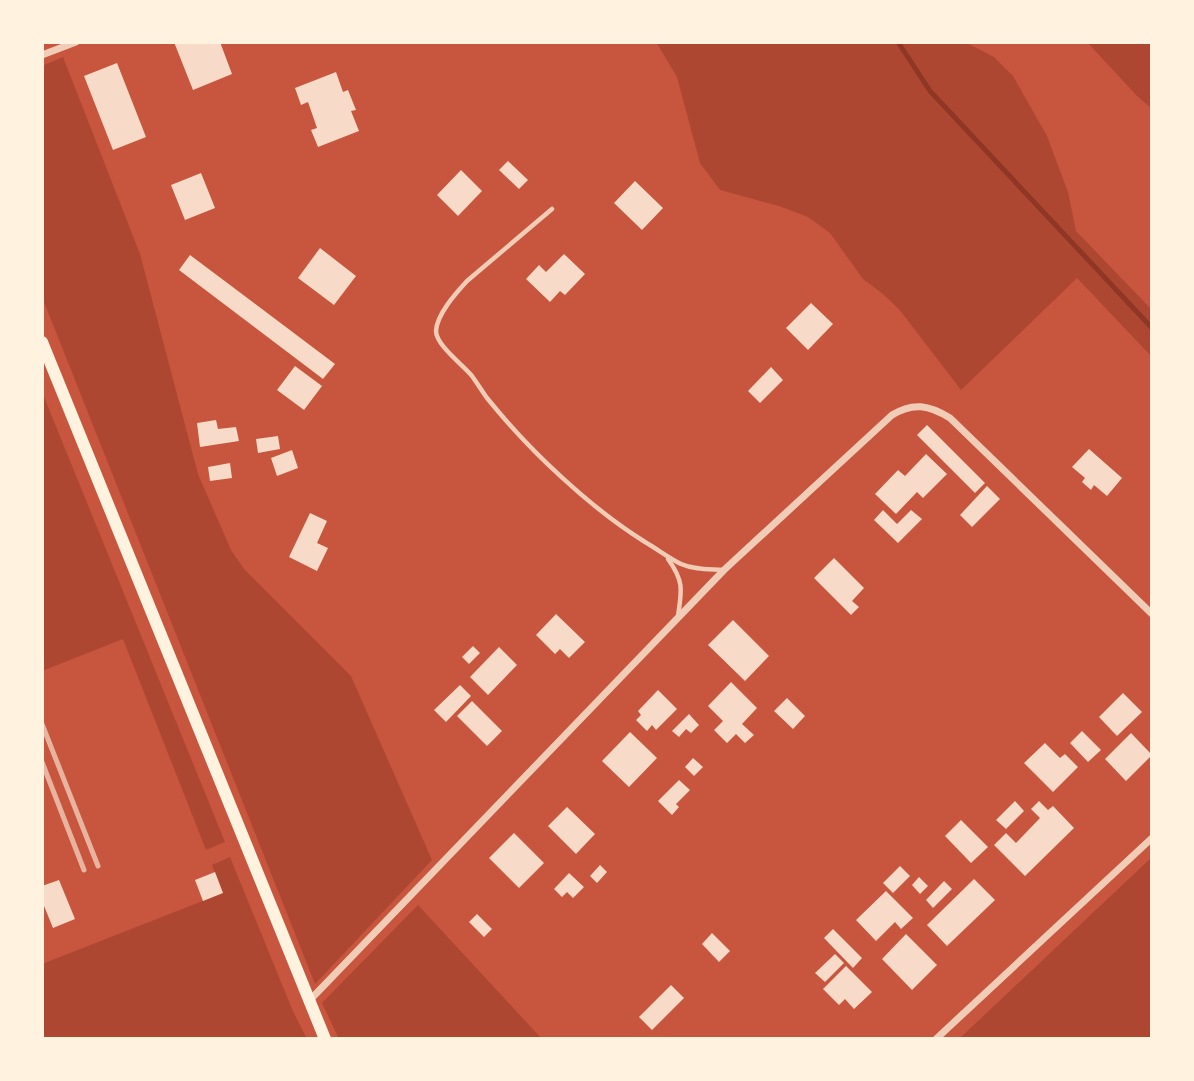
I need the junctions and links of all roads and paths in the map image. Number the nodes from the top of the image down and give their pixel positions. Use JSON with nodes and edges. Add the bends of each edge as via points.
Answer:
{"nodes":[{"id":1,"x":76,"y":42,"type":"edge"},
{"id":2,"x":42,"y":55,"type":"edge"},
{"id":3,"x":552,"y":209,"type":"dead end"},
{"id":4,"x":42,"y":342,"type":"edge"},
{"id":5,"x":666,"y":555,"type":"junction"},
{"id":6,"x":724,"y":570,"type":"junction"},
{"id":7,"x":1152,"y":614,"type":"edge"},
{"id":8,"x":678,"y":617,"type":"junction"},
{"id":9,"x":1152,"y":838,"type":"edge"},
{"id":10,"x":308,"y":1002,"type":"junction"},
{"id":11,"x":325,"y":1039,"type":"edge"},
{"id":12,"x":936,"y":1039,"type":"edge"}],
"edges":[{"from":1,"to":2,"type":"street"},
{"from":3,"to":5,"type":"lane","via":[[467,281],[436,332],[440,343],[496,409],[582,495],[613,522]]},
{"from":4,"to":10,"type":"main road"},
{"from":5,"to":6,"type":"lane","via":[[696,569]]},
{"from":5,"to":8,"type":"lane","via":[[681,584]]},
{"from":6,"to":7,"type":"street","via":[[892,415],[917,405],[950,418]]},
{"from":6,"to":8,"type":"street"},
{"from":8,"to":10,"type":"street"},
{"from":9,"to":12,"type":"street"},
{"from":10,"to":11,"type":"main road"}]}
